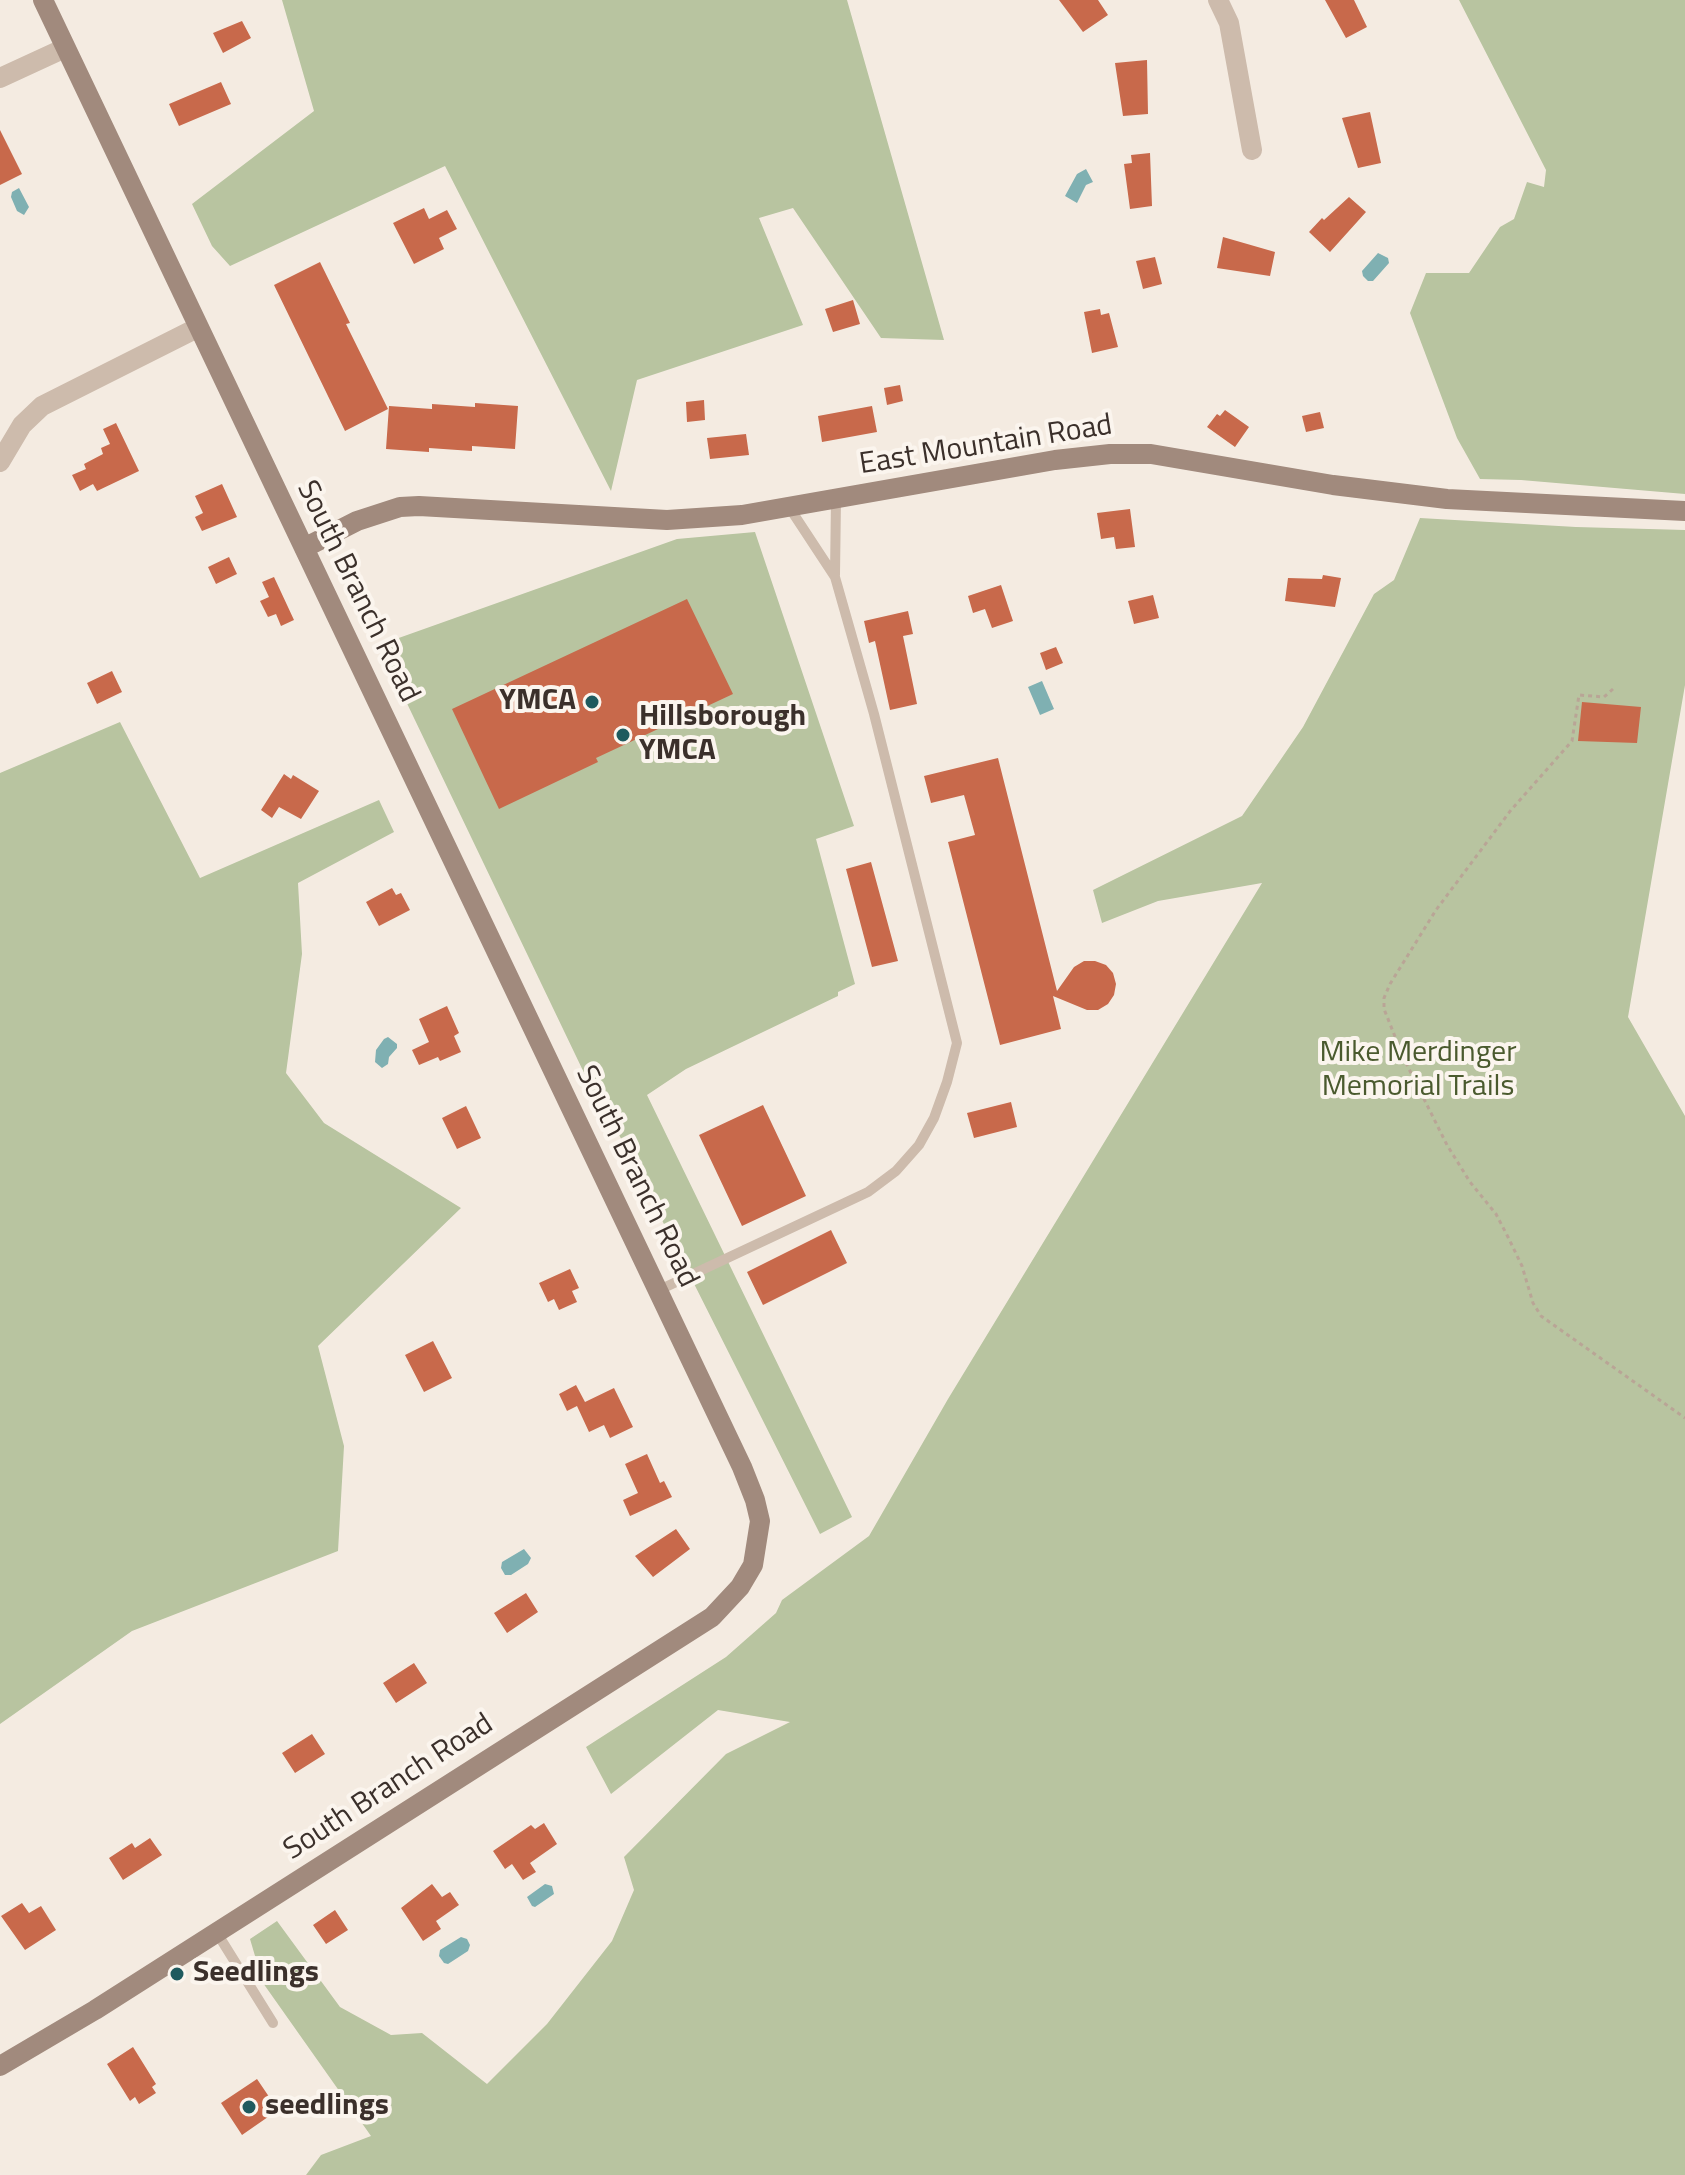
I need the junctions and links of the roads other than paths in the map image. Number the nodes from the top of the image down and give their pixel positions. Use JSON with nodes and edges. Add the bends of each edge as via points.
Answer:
{"nodes":[{"id":1,"x":43,"y":0,"type":"edge"},
{"id":2,"x":1218,"y":0,"type":"edge"},
{"id":3,"x":65,"y":48,"type":"junction"},
{"id":4,"x":0,"y":78,"type":"edge"},
{"id":5,"x":1252,"y":150,"type":"dead end"},
{"id":6,"x":197,"y":328,"type":"junction"},
{"id":7,"x":0,"y":462,"type":"edge"},
{"id":8,"x":836,"y":499,"type":"junction"},
{"id":9,"x":789,"y":507,"type":"junction"},
{"id":10,"x":1685,"y":511,"type":"edge"},
{"id":11,"x":304,"y":548,"type":"junction"},
{"id":12,"x":835,"y":577,"type":"junction"},
{"id":13,"x":657,"y":1291,"type":"junction"},
{"id":14,"x":217,"y":1933,"type":"junction"},
{"id":15,"x":273,"y":2023,"type":"dead end"},
{"id":16,"x":0,"y":2066,"type":"edge"}],
"edges":[{"from":1,"to":3,"type":"street","name":"South Branch Road"},
{"from":2,"to":5,"type":"street","via":[[1229,23]]},
{"from":3,"to":4,"type":"street"},
{"from":3,"to":6,"type":"street","name":"South Branch Road"},
{"from":6,"to":7,"type":"street","via":[[42,406],[22,425]]},
{"from":6,"to":11,"type":"street","name":"South Branch Road"},
{"from":8,"to":9,"type":"street","name":"East Mountain Road"},
{"from":8,"to":10,"type":"street","name":"East Mountain Road","via":[[1055,460],[1151,454],[1398,494]]},
{"from":8,"to":12,"type":"lane"},
{"from":9,"to":11,"type":"street","name":"East Mountain Road","via":[[667,520],[400,507],[357,521]]},
{"from":9,"to":12,"type":"lane"},
{"from":11,"to":13,"type":"street","name":"South Branch Road"},
{"from":12,"to":13,"type":"lane","via":[[957,1043],[954,1056],[934,1118],[896,1171],[868,1192]]},
{"from":13,"to":14,"type":"street","name":"South Branch Road","via":[[755,1500],[760,1521],[757,1548],[740,1587],[690,1632]]},
{"from":14,"to":15,"type":"lane"},
{"from":14,"to":16,"type":"street","name":"South Branch Road"}]}
